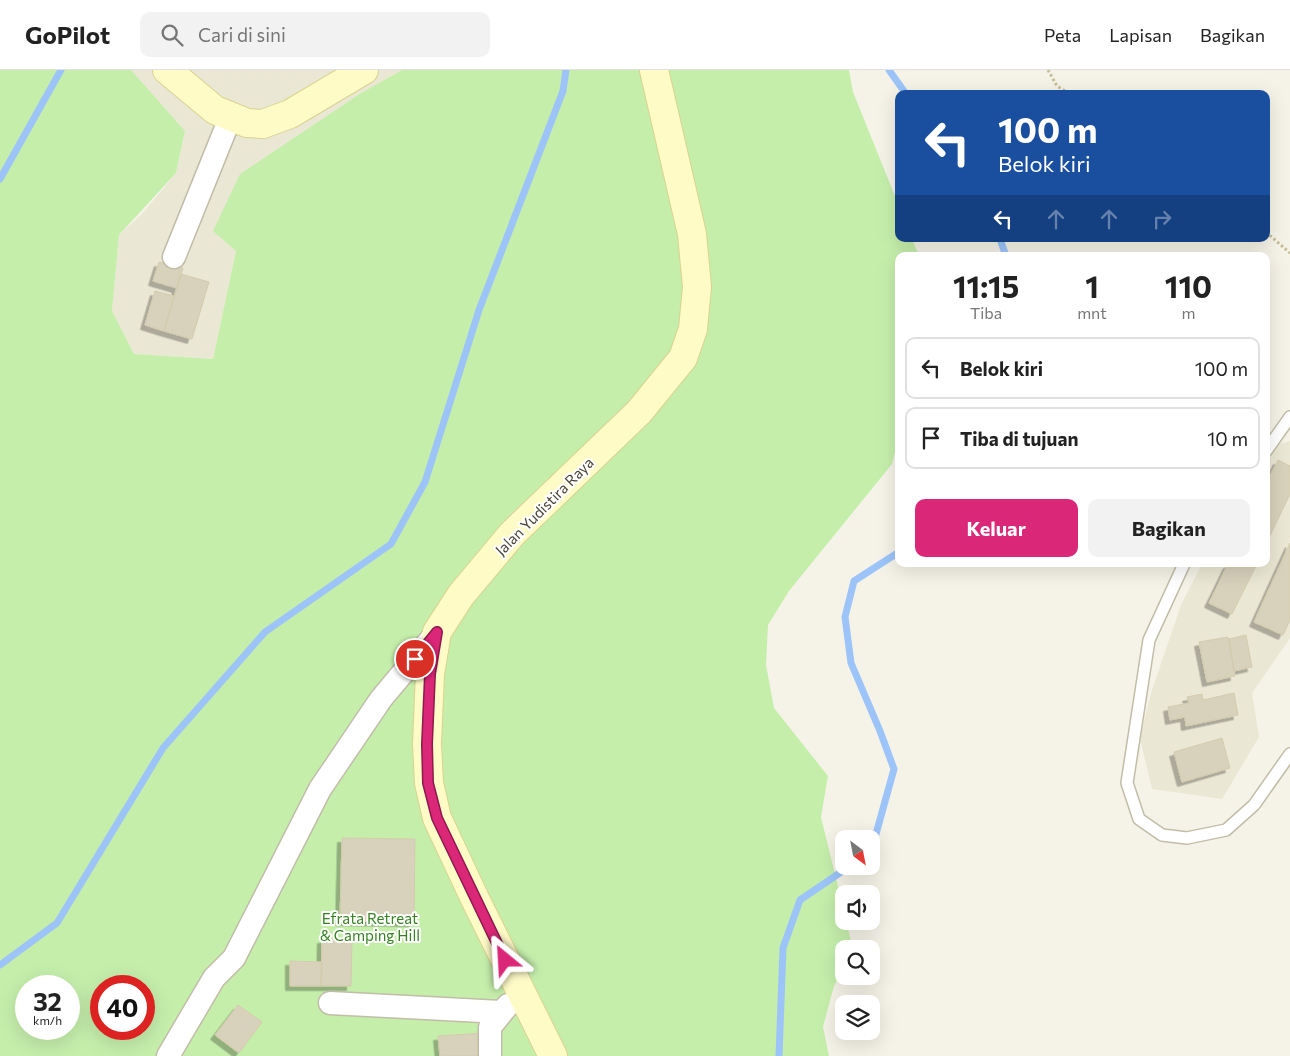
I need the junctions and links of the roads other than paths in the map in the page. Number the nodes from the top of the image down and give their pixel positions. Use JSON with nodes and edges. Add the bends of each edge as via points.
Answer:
{"nodes":[{"id":1,"x":167,"y":70,"type":"edge"},
{"id":2,"x":364,"y":70,"type":"edge"},
{"id":3,"x":654,"y":70,"type":"edge"},
{"id":4,"x":230,"y":118,"type":"junction"},
{"id":5,"x":174,"y":257,"type":"dead end"},
{"id":6,"x":1290,"y":417,"type":"edge"},
{"id":7,"x":1270,"y":445,"type":"edge"},
{"id":8,"x":1183,"y":567,"type":"edge"},
{"id":9,"x":437,"y":632,"type":"junction"},
{"id":10,"x":1290,"y":754,"type":"edge"},
{"id":11,"x":521,"y":991,"type":"junction"},
{"id":12,"x":330,"y":1003,"type":"dead end"},
{"id":13,"x":501,"y":1012,"type":"junction"},
{"id":14,"x":168,"y":1056,"type":"edge"},
{"id":15,"x":490,"y":1056,"type":"edge"},
{"id":16,"x":552,"y":1056,"type":"edge"}],
"edges":[{"from":1,"to":4,"type":"street","via":[[215,110]]},
{"from":2,"to":4,"type":"street","via":[[277,120],[263,124]]},
{"from":3,"to":9,"type":"street","name":"Jalan Yudistira Raya","via":[[692,234],[696,278],[692,329],[683,358],[638,412],[512,534],[461,595]]},
{"from":4,"to":5,"type":"street"},
{"from":6,"to":7,"type":"lane"},
{"from":8,"to":10,"type":"lane","via":[[1149,640],[1128,783],[1139,820],[1162,835],[1187,838],[1226,830],[1254,805]]},
{"from":9,"to":11,"type":"street","name":"Jalan Yudistira Raya","via":[[430,674],[428,783],[437,818]]},
{"from":9,"to":14,"type":"street","via":[[381,700],[320,789],[234,958],[214,978]]},
{"from":11,"to":13,"type":"street"},
{"from":11,"to":16,"type":"street","name":"Jalan Yudistira Raya"},
{"from":12,"to":13,"type":"street"},
{"from":13,"to":15,"type":"street","via":[[490,1027]]}]}
